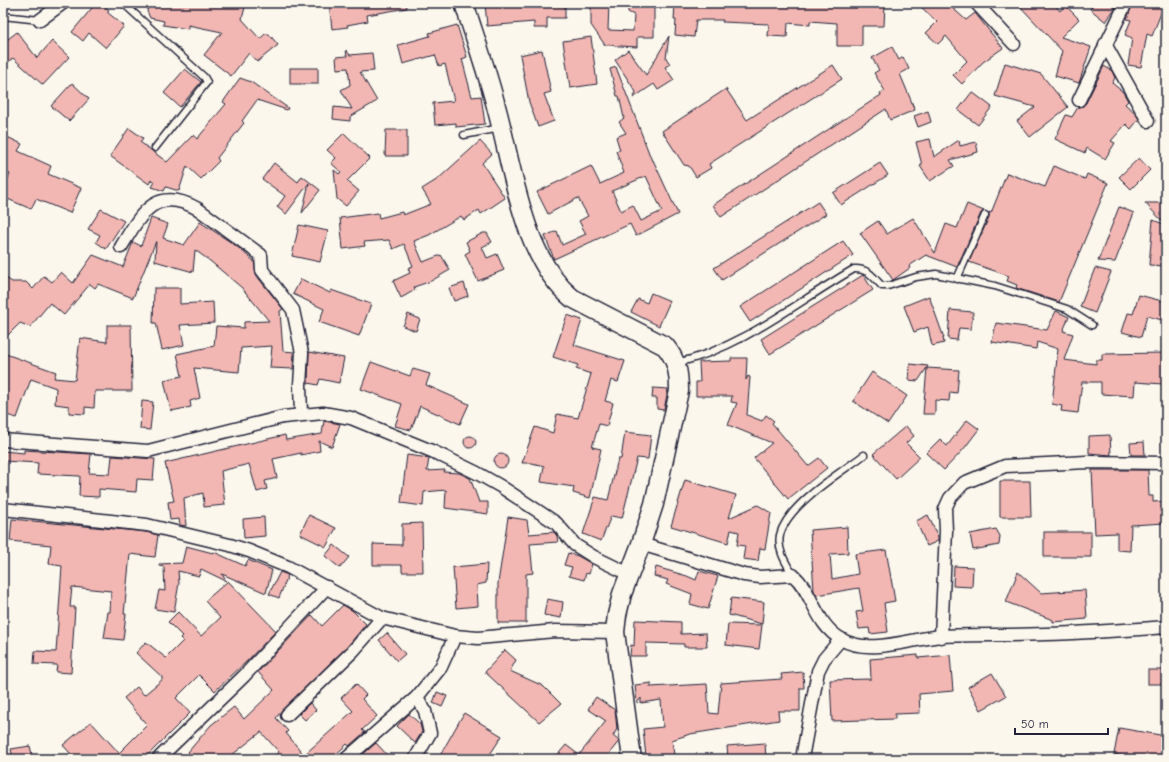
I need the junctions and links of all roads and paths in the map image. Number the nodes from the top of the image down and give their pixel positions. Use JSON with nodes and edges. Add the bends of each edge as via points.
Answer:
{"nodes":[{"id":1,"x":63,"y":3,"type":"edge"},
{"id":2,"x":123,"y":3,"type":"edge"},
{"id":3,"x":464,"y":3,"type":"edge"},
{"id":4,"x":976,"y":3,"type":"edge"},
{"id":5,"x":1126,"y":3,"type":"edge"},
{"id":6,"x":3,"y":16,"type":"edge"},
{"id":7,"x":40,"y":20,"type":"joint"},
{"id":8,"x":1014,"y":44,"type":"dead end"},
{"id":9,"x":1105,"y":44,"type":"junction"},
{"id":10,"x":1079,"y":100,"type":"dead end"},
{"id":11,"x":1148,"y":121,"type":"dead end"},
{"id":12,"x":502,"y":127,"type":"junction"},
{"id":13,"x":464,"y":134,"type":"dead end"},
{"id":14,"x":155,"y":148,"type":"dead end"},
{"id":15,"x":985,"y":215,"type":"dead end"},
{"id":16,"x":121,"y":247,"type":"dead end"},
{"id":17,"x":957,"y":279,"type":"junction"},
{"id":18,"x":1092,"y":325,"type":"dead end"},
{"id":19,"x":676,"y":363,"type":"junction"},
{"id":20,"x":301,"y":414,"type":"junction"},
{"id":21,"x":3,"y":440,"type":"edge"},
{"id":22,"x":864,"y":455,"type":"dead end"},
{"id":23,"x":1166,"y":462,"type":"edge"},
{"id":24,"x":3,"y":510,"type":"edge"},
{"id":25,"x":641,"y":544,"type":"junction"},
{"id":26,"x":629,"y":574,"type":"junction"},
{"id":27,"x":792,"y":576,"type":"junction"},
{"id":28,"x":327,"y":587,"type":"junction"},
{"id":29,"x":382,"y":618,"type":"junction"},
{"id":30,"x":1166,"y":628,"type":"edge"},
{"id":31,"x":615,"y":632,"type":"junction"},
{"id":32,"x":455,"y":636,"type":"junction"},
{"id":33,"x":941,"y":636,"type":"junction"},
{"id":34,"x":841,"y":639,"type":"junction"},
{"id":35,"x":417,"y":696,"type":"junction"},
{"id":36,"x":287,"y":715,"type":"dead end"},
{"id":37,"x":803,"y":753,"type":"dead end"},
{"id":38,"x":158,"y":759,"type":"edge"},
{"id":39,"x":346,"y":759,"type":"edge"},
{"id":40,"x":415,"y":759,"type":"edge"},
{"id":41,"x":632,"y":759,"type":"edge"}],
"edges":[{"from":1,"to":7,"type":"street"},
{"from":2,"to":14,"type":"lane","via":[[207,82]]},
{"from":3,"to":12,"type":"street"},
{"from":4,"to":8,"type":"street"},
{"from":5,"to":9,"type":"street"},
{"from":6,"to":7,"type":"lane"},
{"from":9,"to":10,"type":"street"},
{"from":9,"to":11,"type":"street"},
{"from":12,"to":13,"type":"lane"},
{"from":12,"to":19,"type":"street","via":[[523,211],[541,261],[550,275],[572,298],[665,346]]},
{"from":15,"to":17,"type":"lane"},
{"from":16,"to":20,"type":"street","via":[[142,214],[152,204],[168,199],[187,202],[198,208],[261,255],[262,270],[293,310],[302,353]]},
{"from":17,"to":18,"type":"lane","via":[[995,286],[1067,309]]},
{"from":17,"to":19,"type":"lane","via":[[936,274],[882,286],[868,272],[862,269],[854,270],[750,334],[718,350]]},
{"from":19,"to":25,"type":"street","via":[[679,391],[654,504]]},
{"from":20,"to":21,"type":"street","via":[[148,451]]},
{"from":20,"to":26,"type":"street","via":[[323,413],[351,418],[434,452],[500,486],[556,523],[575,545]]},
{"from":22,"to":27,"type":"lane","via":[[794,511],[785,524],[780,535],[781,552]]},
{"from":23,"to":33,"type":"street","via":[[1006,466],[964,483],[950,498],[945,509]]},
{"from":24,"to":28,"type":"street","via":[[147,525],[250,551]]},
{"from":25,"to":26,"type":"street"},
{"from":25,"to":27,"type":"street","via":[[744,575]]},
{"from":26,"to":31,"type":"street","via":[[622,594]]},
{"from":27,"to":34,"type":"street","via":[[799,581],[823,622]]},
{"from":28,"to":29,"type":"street"},
{"from":28,"to":38,"type":"street","via":[[244,676]]},
{"from":29,"to":32,"type":"street"},
{"from":29,"to":36,"type":"street","via":[[353,651]]},
{"from":30,"to":33,"type":"street"},
{"from":31,"to":32,"type":"street","via":[[555,631],[478,638]]},
{"from":31,"to":41,"type":"street"},
{"from":32,"to":35,"type":"street","via":[[441,666]]},
{"from":33,"to":34,"type":"street","via":[[869,646],[853,645]]},
{"from":34,"to":37,"type":"street","via":[[824,659],[818,671]]},
{"from":35,"to":39,"type":"street"},
{"from":35,"to":40,"type":"street","via":[[430,733]]}]}
